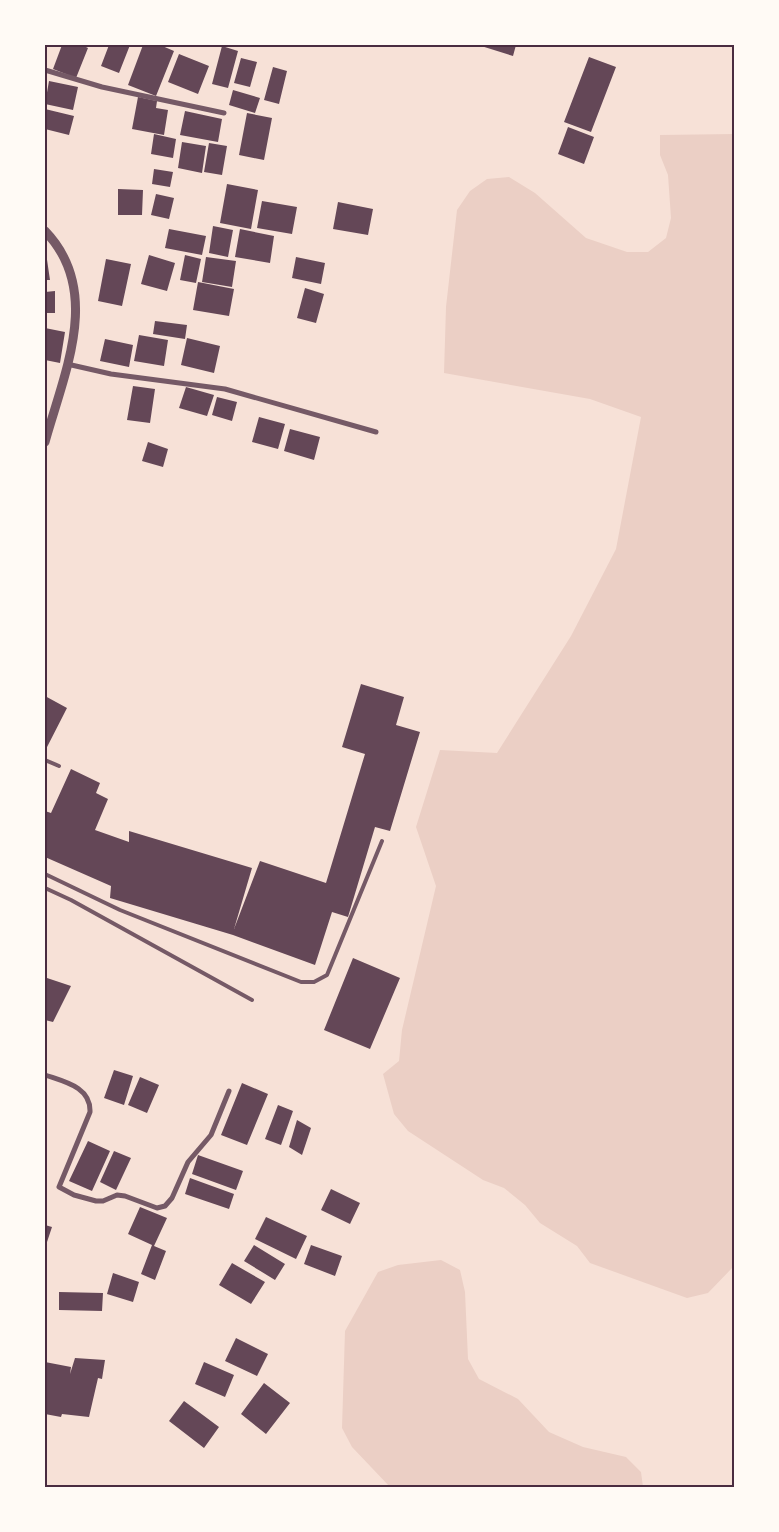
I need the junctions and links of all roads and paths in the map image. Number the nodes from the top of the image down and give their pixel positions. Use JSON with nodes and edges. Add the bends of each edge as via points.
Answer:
{"nodes":[{"id":1,"x":45,"y":70,"type":"edge"},
{"id":2,"x":224,"y":113,"type":"dead end"},
{"id":3,"x":45,"y":231,"type":"edge"},
{"id":4,"x":67,"y":364,"type":"junction"},
{"id":5,"x":376,"y":432,"type":"dead end"},
{"id":6,"x":45,"y":442,"type":"edge"},
{"id":7,"x":45,"y":760,"type":"edge"},
{"id":8,"x":59,"y":766,"type":"dead end"},
{"id":9,"x":382,"y":841,"type":"dead end"},
{"id":10,"x":45,"y":874,"type":"edge"},
{"id":11,"x":45,"y":888,"type":"edge"},
{"id":12,"x":252,"y":1000,"type":"dead end"},
{"id":13,"x":45,"y":1075,"type":"edge"},
{"id":14,"x":229,"y":1091,"type":"dead end"}],
"edges":[{"from":1,"to":2,"type":"street","via":[[102,87]]},
{"from":3,"to":4,"type":"street","via":[[64,257],[73,276],[77,298]]},
{"from":4,"to":5,"type":"street","via":[[110,374],[224,389]]},
{"from":4,"to":6,"type":"street"},
{"from":7,"to":8,"type":"lane"},
{"from":9,"to":10,"type":"lane","via":[[327,975],[314,982],[301,982],[120,910]]},
{"from":11,"to":12,"type":"lane"},
{"from":13,"to":14,"type":"street","via":[[84,1092],[90,1102],[90,1112],[59,1187],[96,1201],[117,1195],[157,1208],[165,1206],[172,1198],[188,1162],[211,1135]]}]}
